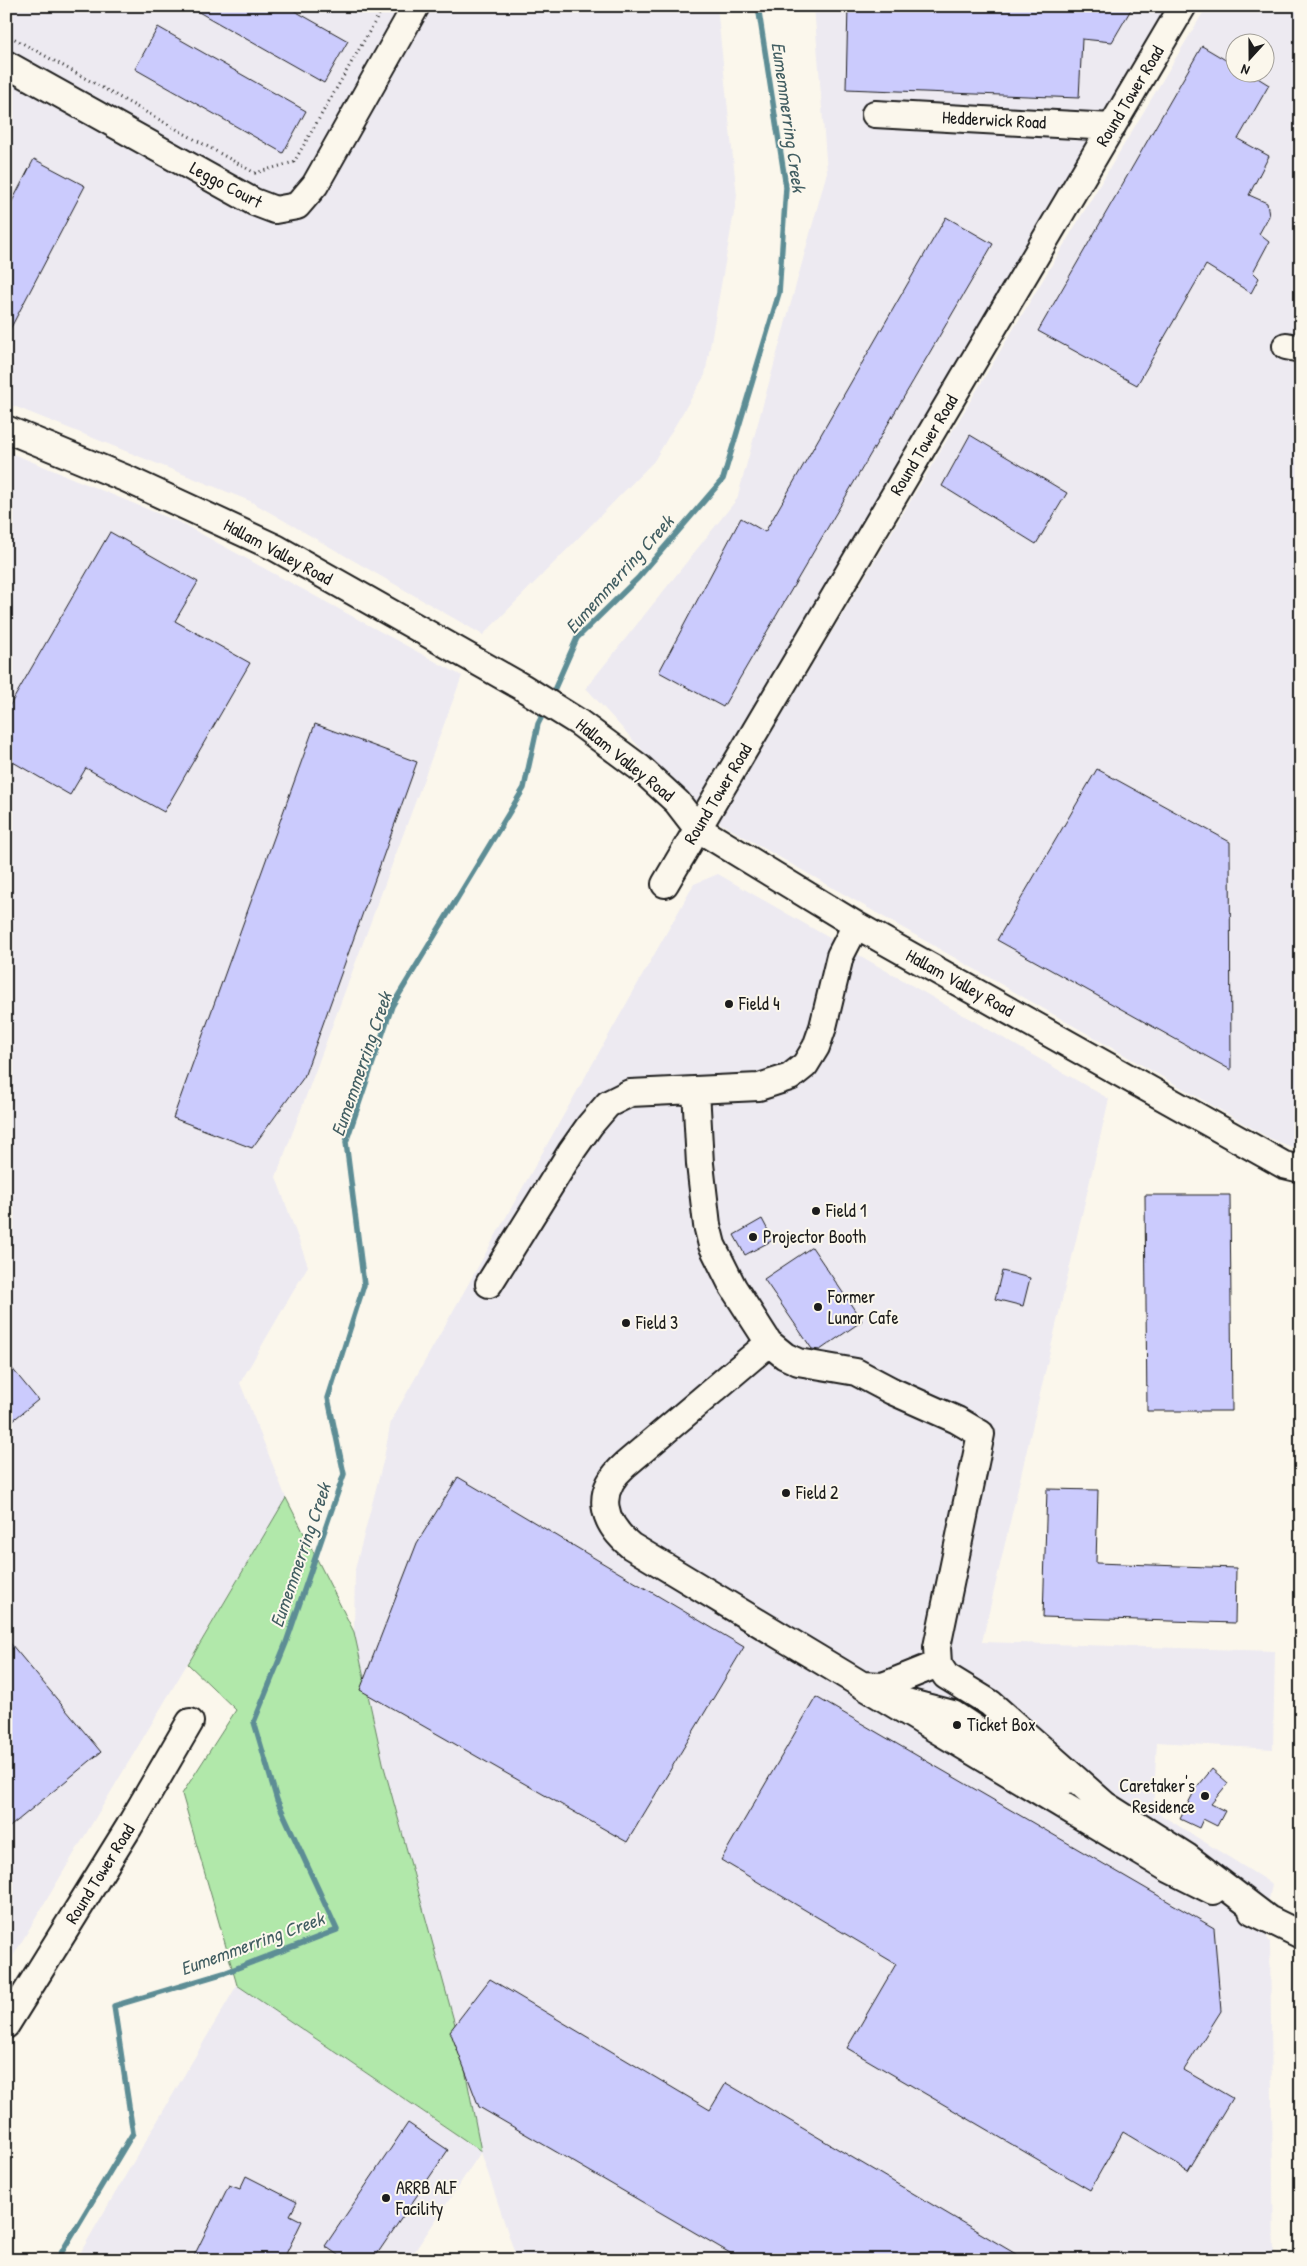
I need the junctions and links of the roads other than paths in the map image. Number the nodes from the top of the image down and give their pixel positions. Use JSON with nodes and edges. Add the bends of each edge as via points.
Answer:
{"nodes":[{"id":1,"x":416,"y":6,"type":"edge"},
{"id":2,"x":1183,"y":6,"type":"edge"},
{"id":3,"x":6,"y":64,"type":"edge"},
{"id":4,"x":876,"y":114,"type":"dead end"},
{"id":5,"x":1112,"y":126,"type":"junction"},
{"id":6,"x":6,"y":429,"type":"edge"},
{"id":7,"x":697,"y":828,"type":"junction"},
{"id":8,"x":665,"y":884,"type":"dead end"},
{"id":9,"x":856,"y":925,"type":"junction"},
{"id":10,"x":696,"y":1090,"type":"junction"},
{"id":11,"x":1301,"y":1169,"type":"edge"},
{"id":12,"x":489,"y":1284,"type":"dead end"},
{"id":13,"x":769,"y":1343,"type":"junction"},
{"id":14,"x":862,"y":1685,"type":"junction"},
{"id":15,"x":940,"y":1705,"type":"junction"},
{"id":16,"x":190,"y":1722,"type":"dead end"},
{"id":17,"x":1105,"y":1805,"type":"junction"},
{"id":18,"x":1267,"y":1918,"type":"junction"},
{"id":19,"x":1301,"y":1934,"type":"edge"},
{"id":20,"x":6,"y":2026,"type":"edge"}],
"edges":[{"from":1,"to":3,"type":"street","name":"Leggo Court","via":[[315,185],[297,206],[276,210],[254,202]]},
{"from":2,"to":5,"type":"street","name":"Round Tower Road"},
{"from":4,"to":5,"type":"street","name":"Hedderwick Road"},
{"from":5,"to":7,"type":"street","name":"Round Tower Road"},
{"from":6,"to":7,"type":"street","name":"Hallam Valley Road","via":[[127,479],[276,548],[522,687],[578,722],[655,782],[677,802]]},
{"from":7,"to":8,"type":"street","name":"Round Tower Road"},
{"from":7,"to":9,"type":"street","name":"Hallam Valley Road"},
{"from":9,"to":10,"type":"street","via":[[840,956],[823,1027],[805,1066],[790,1077],[766,1086]]},
{"from":9,"to":11,"type":"street","name":"Hallam Valley Road","via":[[1284,1165]]},
{"from":10,"to":12,"type":"street","via":[[630,1093],[608,1104],[571,1152]]},
{"from":10,"to":13,"type":"street","via":[[700,1164],[712,1244],[733,1287]]},
{"from":13,"to":14,"type":"street","via":[[620,1469],[606,1491],[607,1513],[611,1526],[631,1546]]},
{"from":13,"to":15,"type":"street","via":[[798,1362],[856,1372],[981,1434],[937,1648]]},
{"from":14,"to":15,"type":"street"},
{"from":14,"to":15,"type":"street","via":[[883,1686]]},
{"from":14,"to":15,"type":"street","via":[[903,1701]]},
{"from":15,"to":17,"type":"street"},
{"from":15,"to":17,"type":"street","via":[[946,1676],[990,1703]]},
{"from":15,"to":18,"type":"street","via":[[1169,1869]]},
{"from":16,"to":20,"type":"street","name":"Round Tower Road"},
{"from":17,"to":18,"type":"street","via":[[1187,1857]]},
{"from":18,"to":19,"type":"street"}]}
